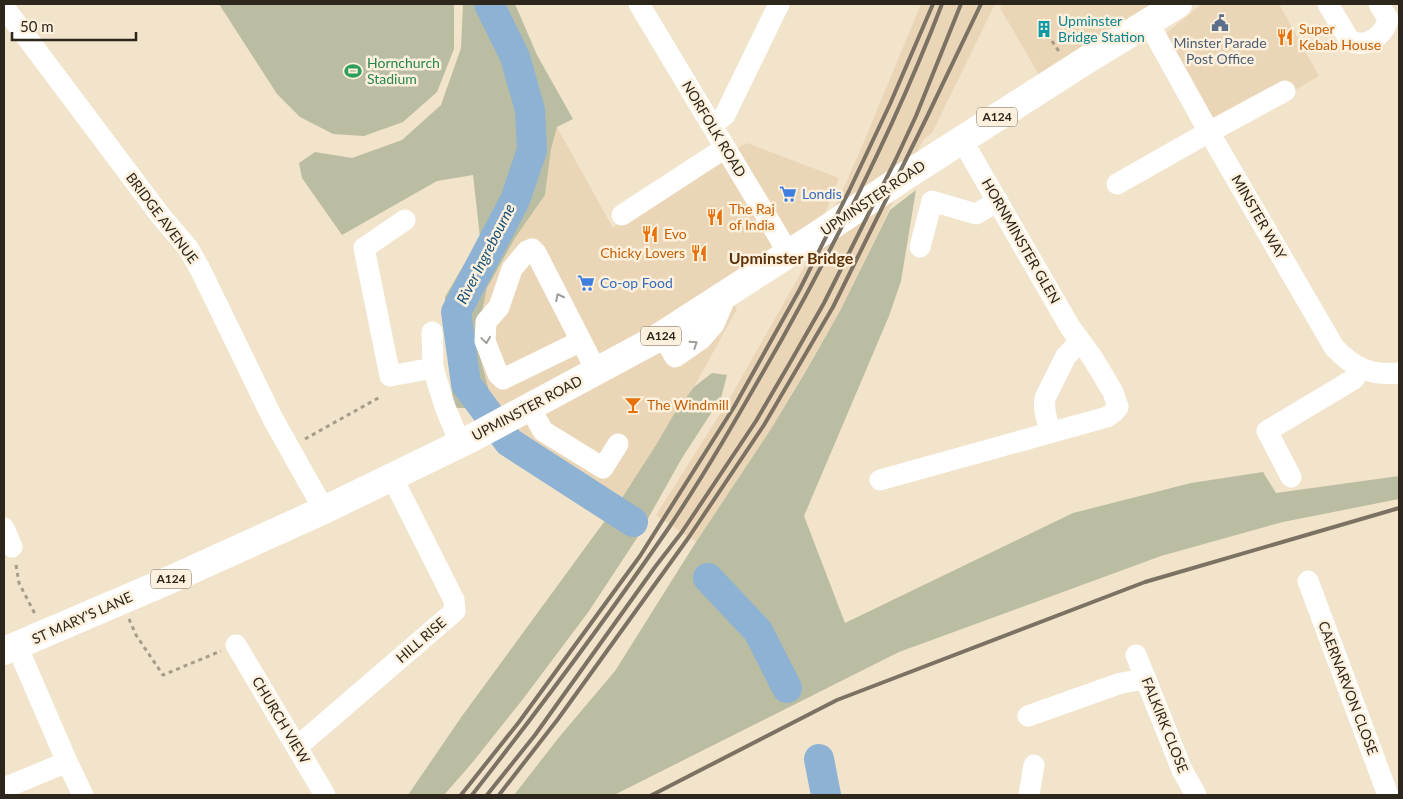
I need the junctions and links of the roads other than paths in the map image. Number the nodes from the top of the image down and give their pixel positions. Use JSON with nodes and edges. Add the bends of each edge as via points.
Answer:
{"nodes":[{"id":1,"x":639,"y":4,"type":"edge"},
{"id":2,"x":779,"y":4,"type":"edge"},
{"id":3,"x":1328,"y":4,"type":"edge"},
{"id":4,"x":1379,"y":4,"type":"edge"},
{"id":5,"x":4,"y":7,"type":"edge"},
{"id":6,"x":1159,"y":11,"type":"edge"},
{"id":7,"x":1285,"y":91,"type":"dead end"},
{"id":8,"x":712,"y":125,"type":"junction"},
{"id":9,"x":1209,"y":132,"type":"junction"},
{"id":10,"x":962,"y":140,"type":"junction"},
{"id":11,"x":725,"y":148,"type":"junction"},
{"id":12,"x":1117,"y":184,"type":"dead end"},
{"id":13,"x":998,"y":201,"type":"junction"},
{"id":14,"x":622,"y":215,"type":"dead end"},
{"id":15,"x":405,"y":220,"type":"dead end"},
{"id":16,"x":920,"y":247,"type":"dead end"},
{"id":17,"x":789,"y":254,"type":"junction"},
{"id":18,"x":432,"y":332,"type":"dead end"},
{"id":19,"x":582,"y":340,"type":"junction"},
{"id":20,"x":1080,"y":342,"type":"junction"},
{"id":21,"x":433,"y":368,"type":"junction"},
{"id":22,"x":1360,"y":368,"type":"junction"},
{"id":23,"x":597,"y":372,"type":"junction"},
{"id":24,"x":1399,"y":373,"type":"edge"},
{"id":25,"x":506,"y":419,"type":"junction"},
{"id":26,"x":1051,"y":432,"type":"junction"},
{"id":27,"x":460,"y":443,"type":"junction"},
{"id":28,"x":618,"y":444,"type":"dead end"},
{"id":29,"x":392,"y":477,"type":"junction"},
{"id":30,"x":1291,"y":477,"type":"dead end"},
{"id":31,"x":880,"y":480,"type":"dead end"},
{"id":32,"x":324,"y":510,"type":"junction"},
{"id":33,"x":1308,"y":581,"type":"dead end"},
{"id":34,"x":236,"y":645,"type":"road end"},
{"id":35,"x":10,"y":649,"type":"edge"},
{"id":36,"x":1136,"y":655,"type":"dead end"},
{"id":37,"x":1146,"y":679,"type":"junction"},
{"id":38,"x":1028,"y":716,"type":"dead end"},
{"id":39,"x":297,"y":747,"type":"junction"},
{"id":40,"x":67,"y":762,"type":"junction"},
{"id":41,"x":1034,"y":765,"type":"dead end"},
{"id":42,"x":4,"y":788,"type":"edge"},
{"id":43,"x":83,"y":795,"type":"edge"},
{"id":44,"x":325,"y":795,"type":"edge"},
{"id":45,"x":1030,"y":795,"type":"edge"},
{"id":46,"x":1196,"y":795,"type":"edge"},
{"id":47,"x":1388,"y":795,"type":"edge"}],
"edges":[{"from":1,"to":8,"type":"street","name":"NORFOLK ROAD"},
{"from":2,"to":8,"type":"street","via":[[725,115]]},
{"from":3,"to":4,"type":"street","via":[[1350,41],[1360,44],[1373,39],[1387,26],[1388,19]]},
{"from":5,"to":32,"type":"street","name":"BRIDGE AVENUE","via":[[188,248],[289,448]]},
{"from":6,"to":9,"type":"street","name":"MINSTER WAY"},
{"from":6,"to":10,"type":"main road","name":"UPMINSTER ROAD","number":"A124"},
{"from":7,"to":9,"type":"street"},
{"from":8,"to":11,"type":"street","name":"NORFOLK ROAD"},
{"from":9,"to":12,"type":"street"},
{"from":9,"to":22,"type":"street","name":"MINSTER WAY","via":[[1334,347]]},
{"from":10,"to":13,"type":"street","name":"HORNMINSTER GLEN"},
{"from":10,"to":17,"type":"main road","name":"UPMINSTER ROAD","number":"A124"},
{"from":11,"to":14,"type":"street"},
{"from":11,"to":17,"type":"street","name":"NORFOLK ROAD"},
{"from":13,"to":16,"type":"street","via":[[976,214],[932,201]]},
{"from":13,"to":20,"type":"street","name":"HORNMINSTER GLEN"},
{"from":15,"to":21,"type":"street","via":[[364,248],[390,376]]},
{"from":17,"to":23,"type":"main road","name":"UPMINSTER ROAD","number":"A124","via":[[656,339]]},
{"from":18,"to":21,"type":"street"},
{"from":19,"to":19,"type":"street","one_way":true,"via":[[536,253],[532,249],[527,251],[512,269],[499,307],[486,322],[485,341],[498,374],[503,379]]},
{"from":19,"to":23,"type":"street"},
{"from":20,"to":26,"type":"street","via":[[1066,356],[1045,398],[1045,413]]},
{"from":20,"to":26,"type":"street","name":"HORNMINSTER GLEN","via":[[1113,392],[1118,407],[1107,416]]},
{"from":21,"to":27,"type":"street"},
{"from":22,"to":24,"type":"street","name":"MINSTER WAY","via":[[1387,374]]},
{"from":22,"to":30,"type":"street","via":[[1354,379],[1267,431]]},
{"from":23,"to":25,"type":"main road","name":"UPMINSTER ROAD","number":"A124"},
{"from":25,"to":27,"type":"main road","name":"UPMINSTER ROAD","number":"A124"},
{"from":25,"to":28,"type":"street","via":[[534,415],[543,431],[603,468]]},
{"from":26,"to":31,"type":"street","name":"HORNMINSTER GLEN"},
{"from":27,"to":29,"type":"main road","name":"UPMINSTER ROAD","number":"A124"},
{"from":29,"to":32,"type":"main road","name":"UPMINSTER ROAD","number":"A124"},
{"from":29,"to":39,"type":"street","name":"HILL RISE","via":[[454,600],[455,611]]},
{"from":32,"to":35,"type":"main road","name":"ST MARY'S LANE","number":"A124"},
{"from":33,"to":47,"type":"street","name":"CAERNARVON CLOSE"},
{"from":34,"to":39,"type":"street","name":"CHURCH VIEW"},
{"from":35,"to":40,"type":"street"},
{"from":36,"to":37,"type":"street","name":"FALKIRK CLOSE"},
{"from":37,"to":38,"type":"street","via":[[1121,683]]},
{"from":37,"to":46,"type":"street","name":"FALKIRK CLOSE","via":[[1182,770]]},
{"from":39,"to":44,"type":"street","name":"CHURCH VIEW"},
{"from":40,"to":42,"type":"street"},
{"from":40,"to":43,"type":"street"},
{"from":41,"to":45,"type":"street"}]}
